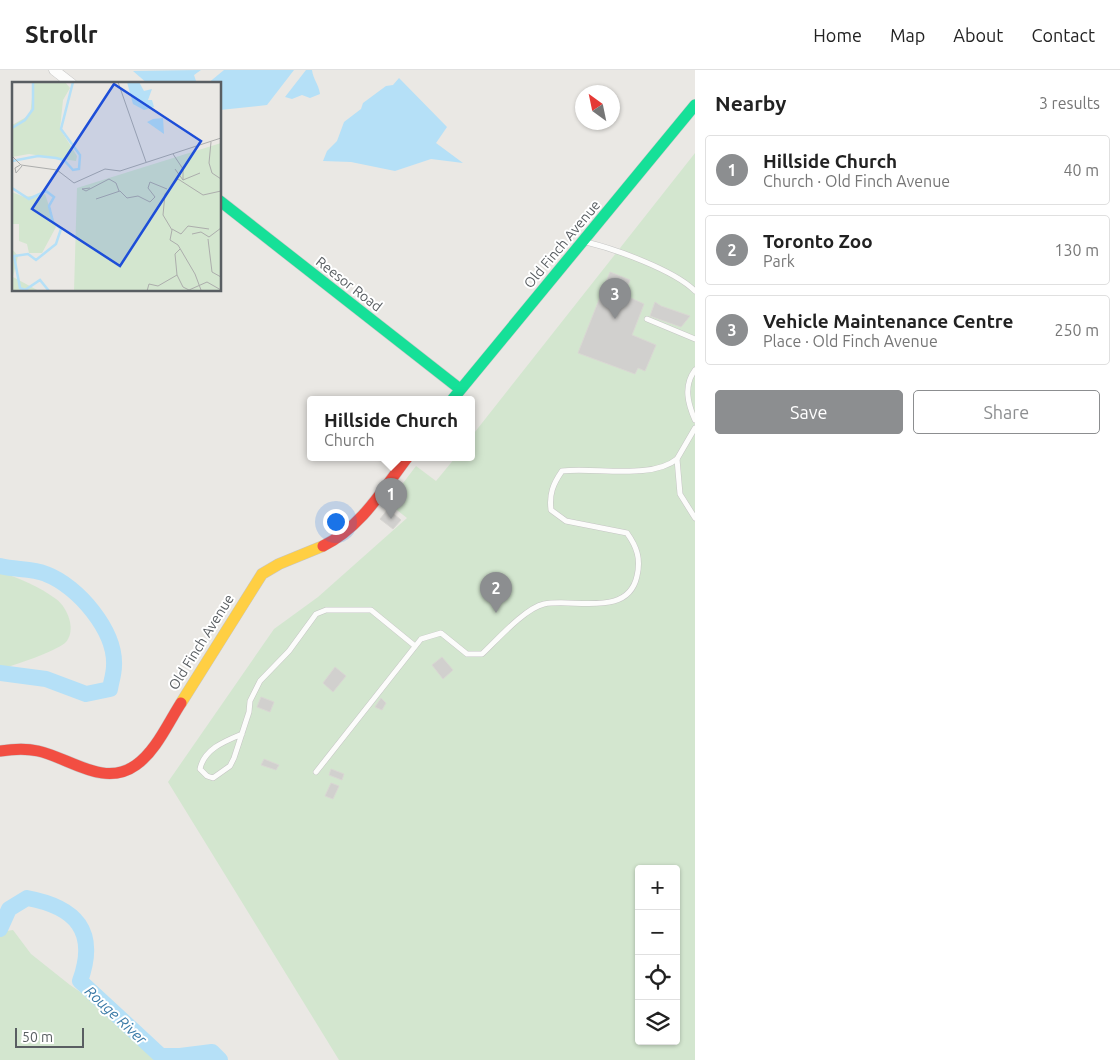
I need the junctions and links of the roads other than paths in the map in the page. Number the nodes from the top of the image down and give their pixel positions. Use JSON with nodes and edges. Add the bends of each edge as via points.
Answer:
{"nodes":[{"id":1,"x":54,"y":70,"type":"edge"},
{"id":2,"x":69,"y":82,"type":"edge"},
{"id":3,"x":695,"y":106,"type":"edge"},
{"id":4,"x":221,"y":203,"type":"edge"},
{"id":5,"x":584,"y":242,"type":"junction"},
{"id":6,"x":695,"y":291,"type":"edge"},
{"id":7,"x":647,"y":319,"type":"dead end"},
{"id":8,"x":695,"y":339,"type":"edge"},
{"id":9,"x":695,"y":370,"type":"edge"},
{"id":10,"x":460,"y":389,"type":"junction"},
{"id":11,"x":455,"y":396,"type":"edge"},
{"id":12,"x":695,"y":420,"type":"edge"},
{"id":13,"x":695,"y":428,"type":"edge"},
{"id":14,"x":677,"y":459,"type":"junction"},
{"id":15,"x":405,"y":461,"type":"edge"},
{"id":16,"x":695,"y":518,"type":"edge"},
{"id":17,"x":415,"y":646,"type":"junction"},
{"id":18,"x":242,"y":734,"type":"junction"},
{"id":19,"x":0,"y":751,"type":"edge"},
{"id":20,"x":316,"y":772,"type":"dead end"}],
"edges":[{"from":1,"to":2,"type":"street"},
{"from":3,"to":5,"type":"street","name":"Old Finch Avenue"},
{"from":4,"to":10,"type":"street","name":"Reesor Road"},
{"from":5,"to":6,"type":"lane","via":[[610,248],[683,281]]},
{"from":5,"to":10,"type":"street","name":"Old Finch Avenue"},
{"from":7,"to":8,"type":"lane"},
{"from":9,"to":12,"type":"lane","via":[[688,384],[688,402]]},
{"from":10,"to":11,"type":"street","name":"Old Finch Avenue"},
{"from":13,"to":14,"type":"lane"},
{"from":14,"to":16,"type":"lane","via":[[680,494]]},
{"from":14,"to":17,"type":"lane","via":[[662,468],[628,472],[562,471],[554,483],[549,498],[551,510],[566,521],[627,533],[637,548],[639,566],[636,583],[626,596],[610,603],[543,604],[518,620],[482,654],[467,654],[441,633],[421,639]]},
{"from":15,"to":19,"type":"street","name":"Old Finch Avenue","via":[[352,529],[318,549],[274,565],[262,574],[152,748],[136,764],[124,772],[107,773],[86,770],[27,749]]},
{"from":17,"to":18,"type":"lane","via":[[371,610],[326,610],[316,614],[289,651],[260,681]]},
{"from":17,"to":20,"type":"lane"},
{"from":18,"to":18,"type":"lane","via":[[212,749],[200,769],[214,778],[221,774],[234,758]]}]}
